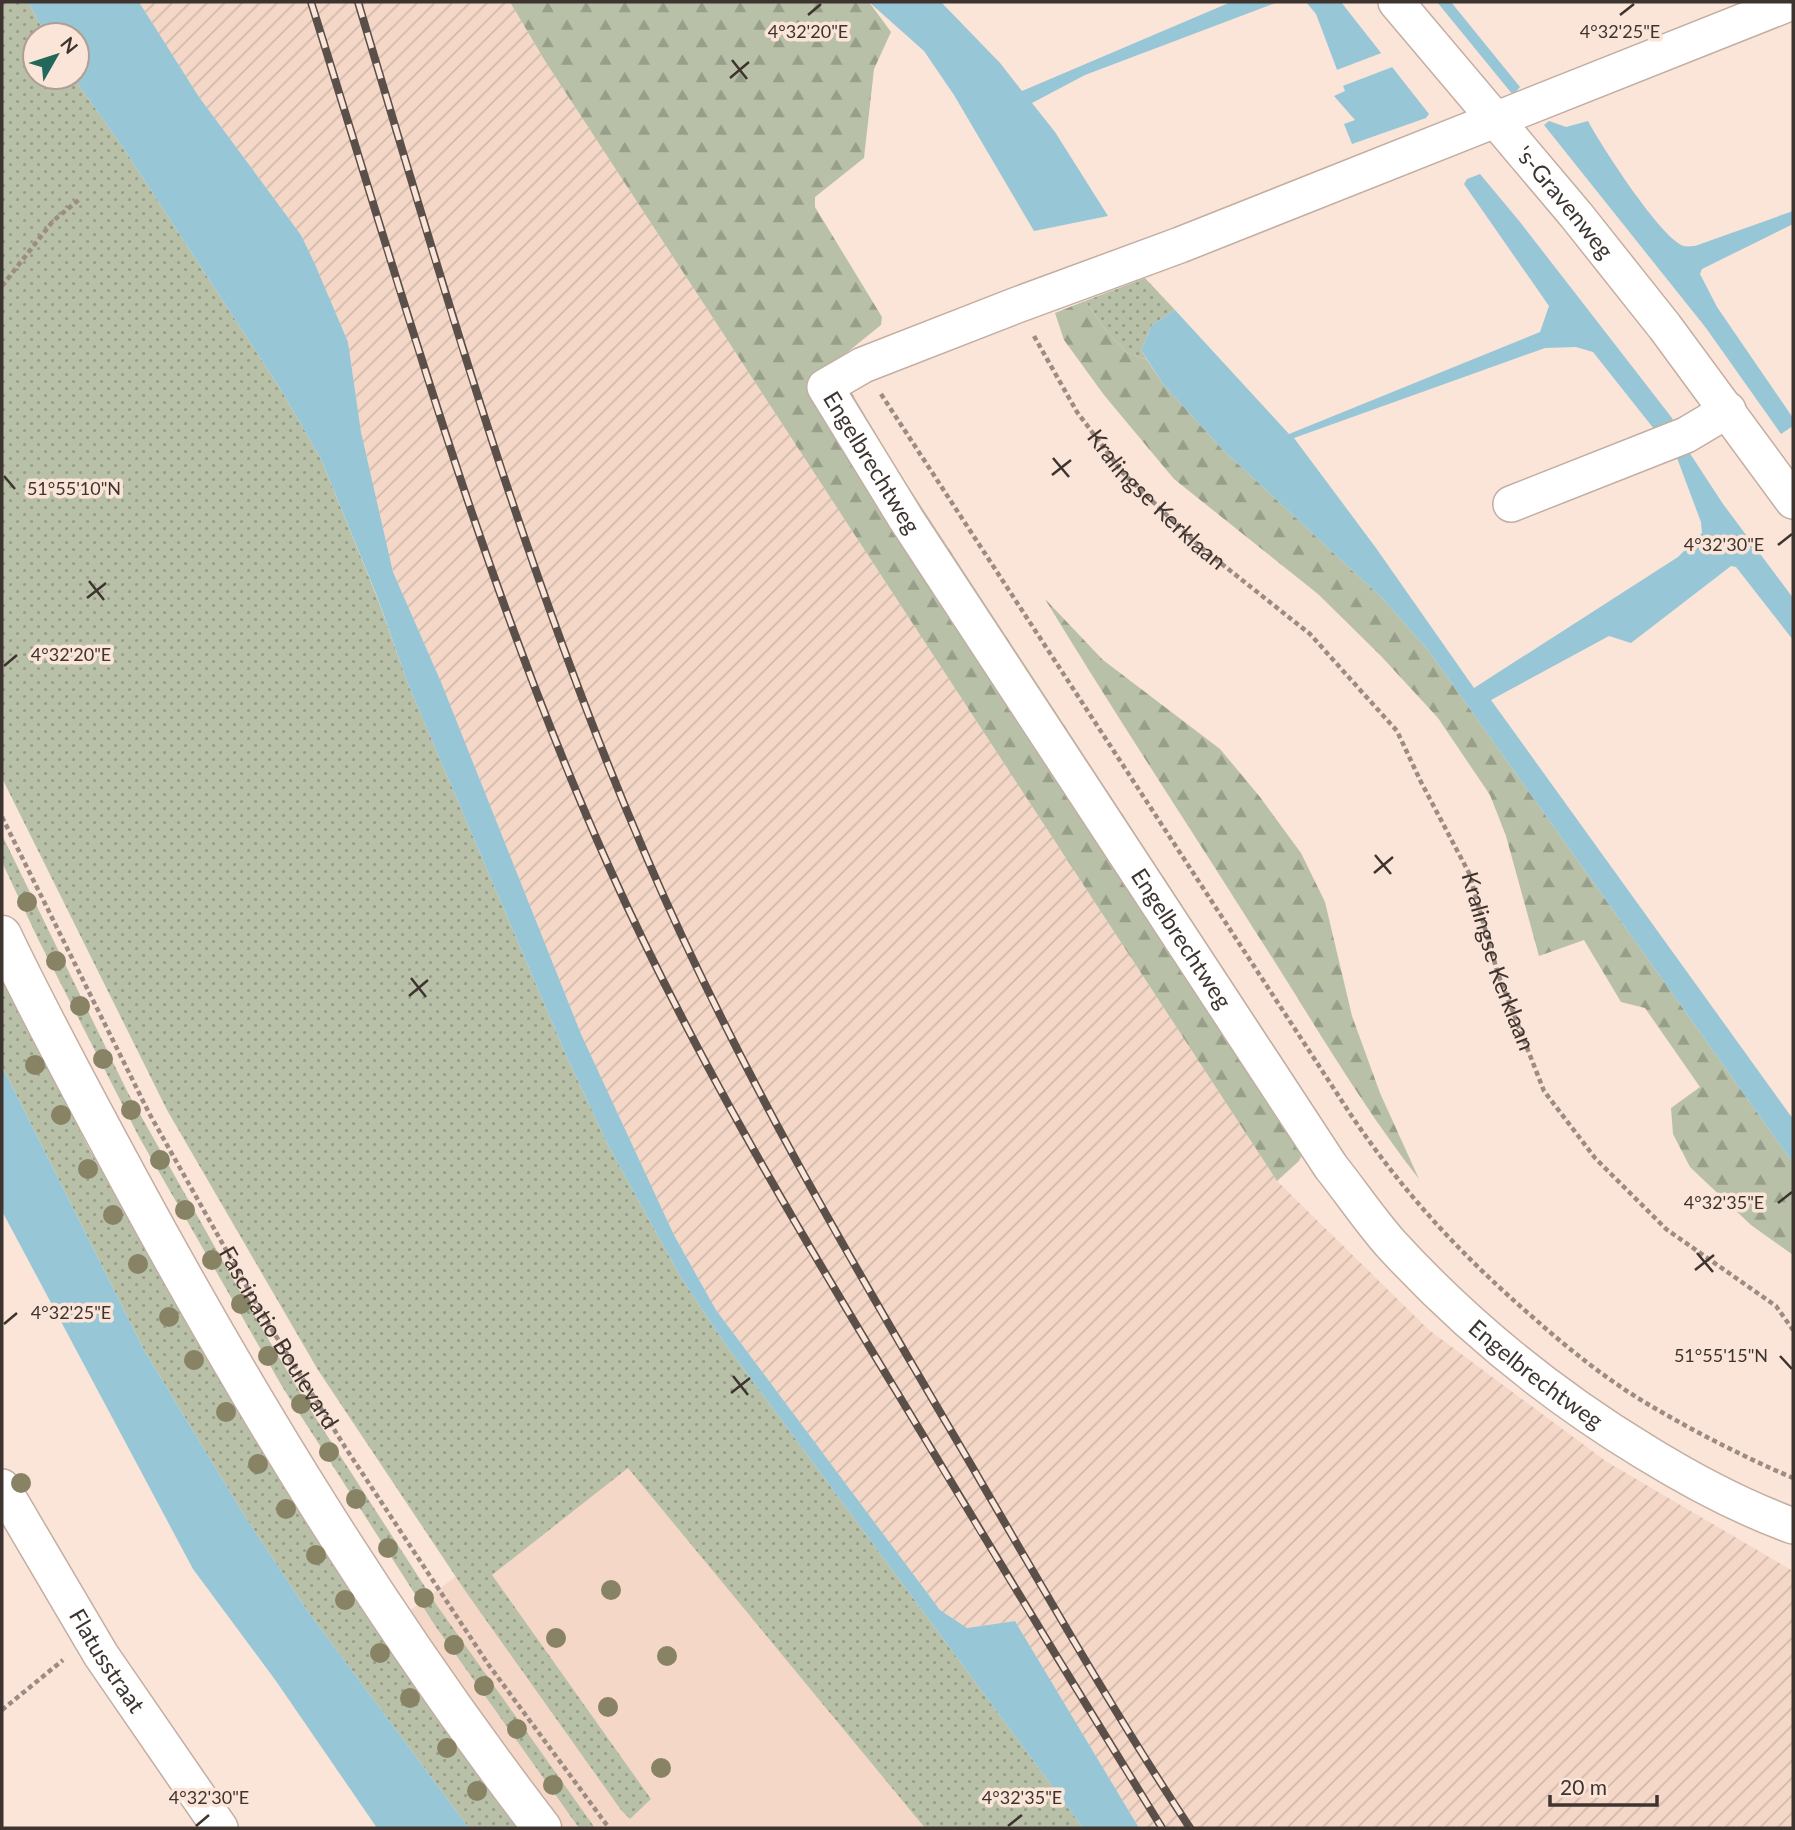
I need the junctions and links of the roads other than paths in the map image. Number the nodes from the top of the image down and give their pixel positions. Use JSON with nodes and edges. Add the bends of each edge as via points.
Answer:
{"nodes":[{"id":1,"x":1396,"y":2,"type":"edge"},
{"id":2,"x":1792,"y":2,"type":"edge"},
{"id":3,"x":1494,"y":120,"type":"junction"},
{"id":4,"x":1728,"y":410,"type":"junction"},
{"id":5,"x":1783,"y":465,"type":"edge"},
{"id":6,"x":1793,"y":501,"type":"edge"},
{"id":7,"x":1511,"y":504,"type":"dead end"},
{"id":8,"x":2,"y":935,"type":"edge"},
{"id":9,"x":2,"y":1487,"type":"edge"},
{"id":10,"x":1793,"y":1526,"type":"edge"},
{"id":11,"x":220,"y":1828,"type":"edge"},
{"id":12,"x":542,"y":1828,"type":"edge"}],
"edges":[{"from":1,"to":3,"type":"street","name":"'s-Gravenweg"},
{"from":2,"to":3,"type":"street"},
{"from":3,"to":4,"type":"street","name":"'s-Gravenweg","via":[[1576,215]]},
{"from":3,"to":10,"type":"street","name":"Engelbrechtweg","via":[[863,365],[825,387],[1331,1167],[1389,1241],[1504,1353],[1569,1403],[1683,1475]]},
{"from":4,"to":5,"type":"street","name":"'s-Gravenweg"},
{"from":4,"to":7,"type":"street","via":[[1673,441]]},
{"from":5,"to":6,"type":"street","name":"'s-Gravenweg"},
{"from":8,"to":12,"type":"street","via":[[199,1308],[276,1439],[361,1574]]},
{"from":9,"to":11,"type":"street","name":"Flatusstraat","via":[[90,1637]]}]}
